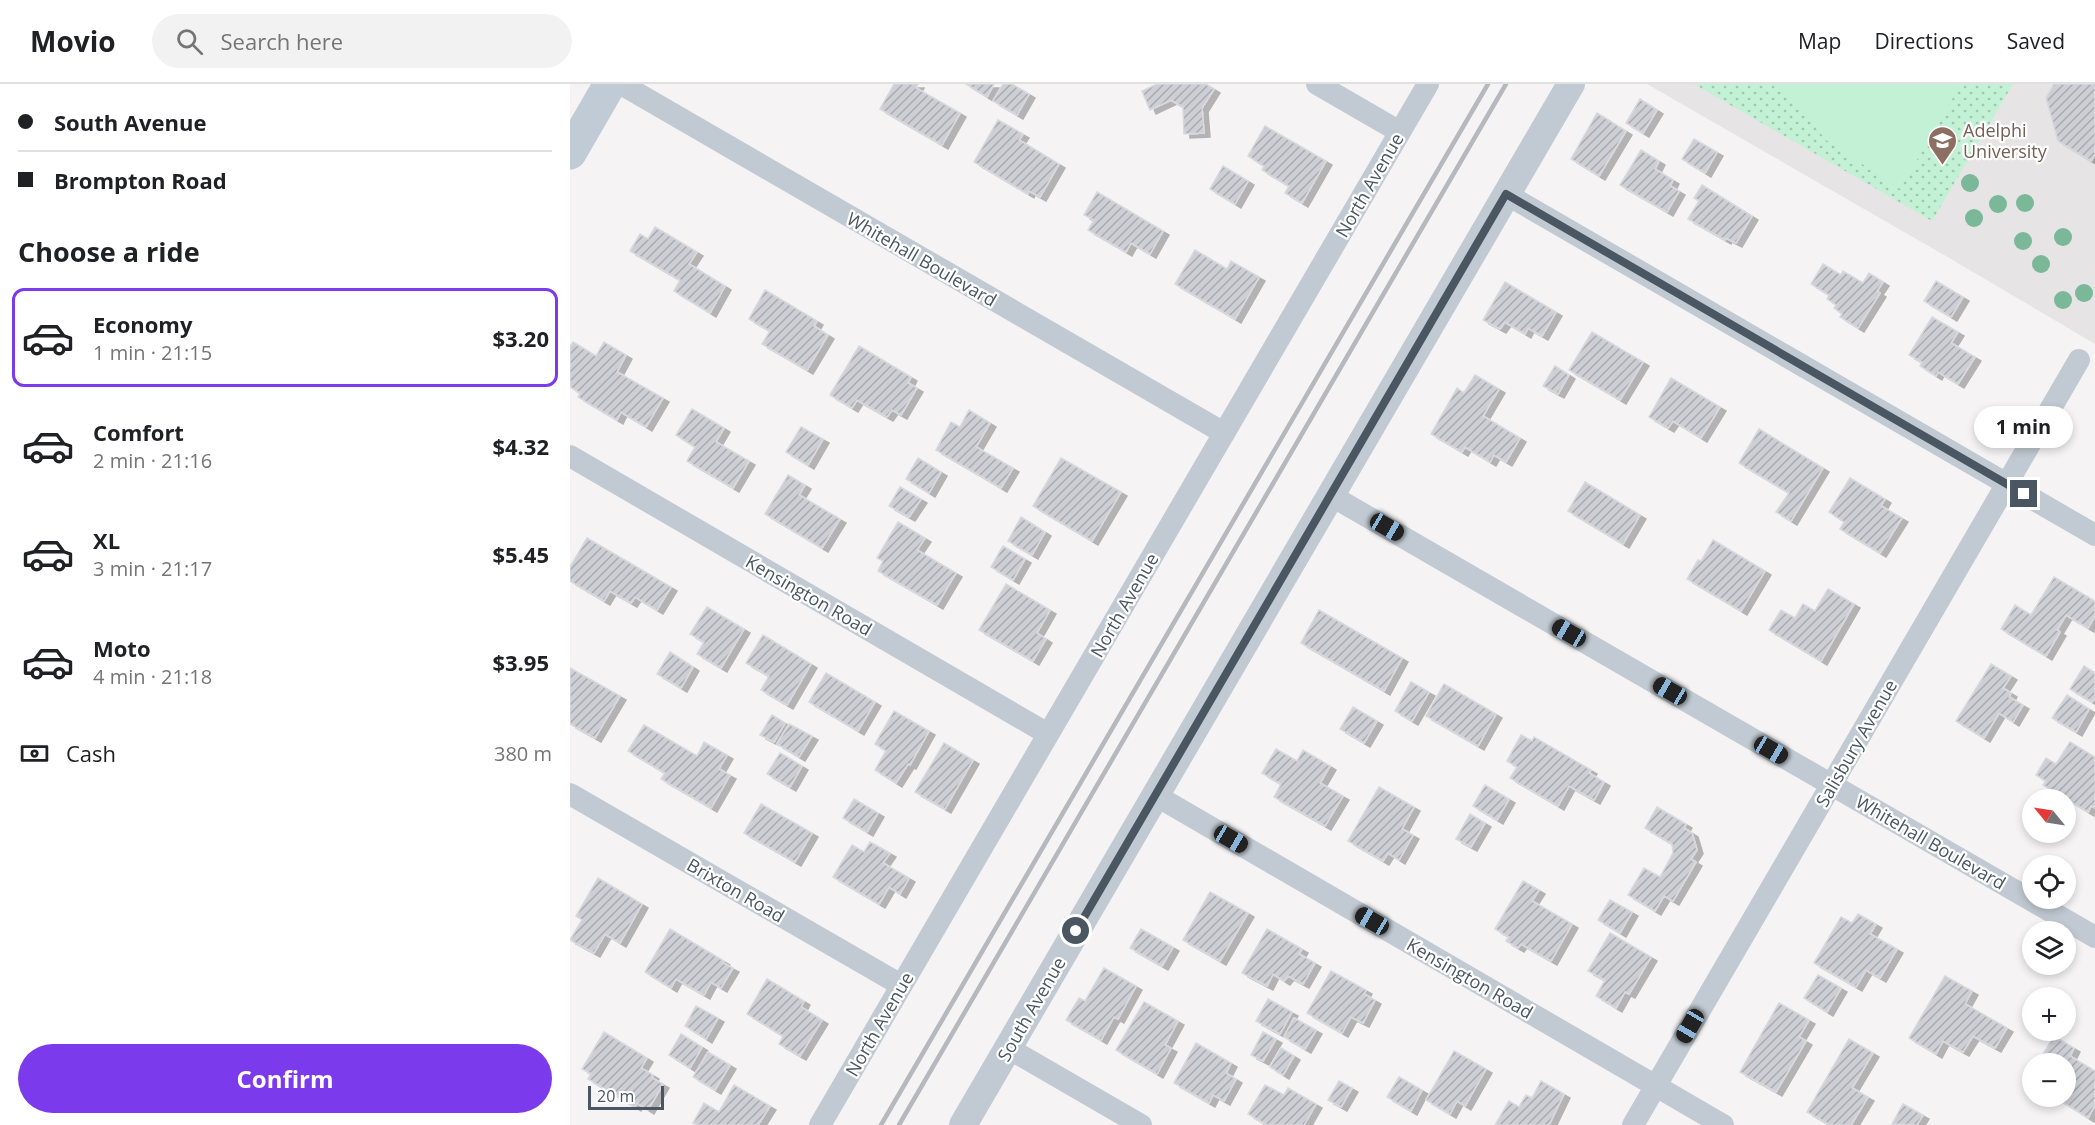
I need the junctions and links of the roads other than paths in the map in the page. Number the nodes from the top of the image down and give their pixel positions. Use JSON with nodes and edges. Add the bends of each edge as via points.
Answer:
{"nodes":[{"id":1,"x":610,"y":84,"type":"edge"},
{"id":2,"x":621,"y":84,"type":"edge"},
{"id":3,"x":1317,"y":84,"type":"edge"},
{"id":4,"x":1428,"y":84,"type":"edge"},
{"id":5,"x":1571,"y":84,"type":"edge"},
{"id":6,"x":1400,"y":132,"type":"junction"},
{"id":7,"x":570,"y":153,"type":"edge"},
{"id":8,"x":1506,"y":194,"type":"junction"},
{"id":9,"x":2079,"y":360,"type":"dead end"},
{"id":10,"x":1224,"y":433,"type":"junction"},
{"id":11,"x":570,"y":456,"type":"edge"},
{"id":12,"x":2006,"y":484,"type":"junction"},
{"id":13,"x":1330,"y":495,"type":"junction"},
{"id":14,"x":2095,"y":535,"type":"edge"},
{"id":15,"x":1048,"y":734,"type":"junction"},
{"id":16,"x":1831,"y":785,"type":"junction"},
{"id":17,"x":570,"y":794,"type":"edge"},
{"id":18,"x":1155,"y":795,"type":"junction"},
{"id":19,"x":2095,"y":937,"type":"edge"},
{"id":20,"x":902,"y":986,"type":"junction"},
{"id":21,"x":1008,"y":1048,"type":"junction"},
{"id":22,"x":1655,"y":1086,"type":"junction"},
{"id":23,"x":820,"y":1125,"type":"edge"},
{"id":24,"x":963,"y":1125,"type":"edge"},
{"id":25,"x":1142,"y":1125,"type":"edge"},
{"id":26,"x":1633,"y":1125,"type":"edge"},
{"id":27,"x":1723,"y":1125,"type":"edge"}],
"edges":[{"from":1,"to":7,"type":"main road"},
{"from":2,"to":10,"type":"street","name":"Whitehall Boulevard"},
{"from":3,"to":6,"type":"street"},
{"from":4,"to":6,"type":"street","name":"North Avenue"},
{"from":5,"to":8,"type":"street","name":"South Avenue"},
{"from":6,"to":10,"type":"street","name":"North Avenue"},
{"from":8,"to":12,"type":"street"},
{"from":8,"to":13,"type":"street","name":"South Avenue"},
{"from":9,"to":12,"type":"street","name":"Salisbury Avenue"},
{"from":10,"to":15,"type":"street","name":"North Avenue"},
{"from":11,"to":15,"type":"street","name":"Kensington Road"},
{"from":12,"to":14,"type":"street"},
{"from":12,"to":16,"type":"street","name":"Salisbury Avenue"},
{"from":13,"to":16,"type":"street","name":"Whitehall Boulevard"},
{"from":13,"to":18,"type":"street","name":"South Avenue"},
{"from":15,"to":20,"type":"street","name":"North Avenue"},
{"from":16,"to":19,"type":"street","name":"Whitehall Boulevard"},
{"from":16,"to":22,"type":"street","name":"Salisbury Avenue"},
{"from":17,"to":20,"type":"street","name":"Brixton Road"},
{"from":18,"to":21,"type":"street","name":"South Avenue"},
{"from":18,"to":22,"type":"street","name":"Kensington Road"},
{"from":20,"to":23,"type":"street","name":"North Avenue"},
{"from":21,"to":24,"type":"street","name":"South Avenue"},
{"from":21,"to":25,"type":"street"},
{"from":22,"to":26,"type":"street","name":"Salisbury Avenue"},
{"from":22,"to":27,"type":"street","name":"Kensington Road"}]}
